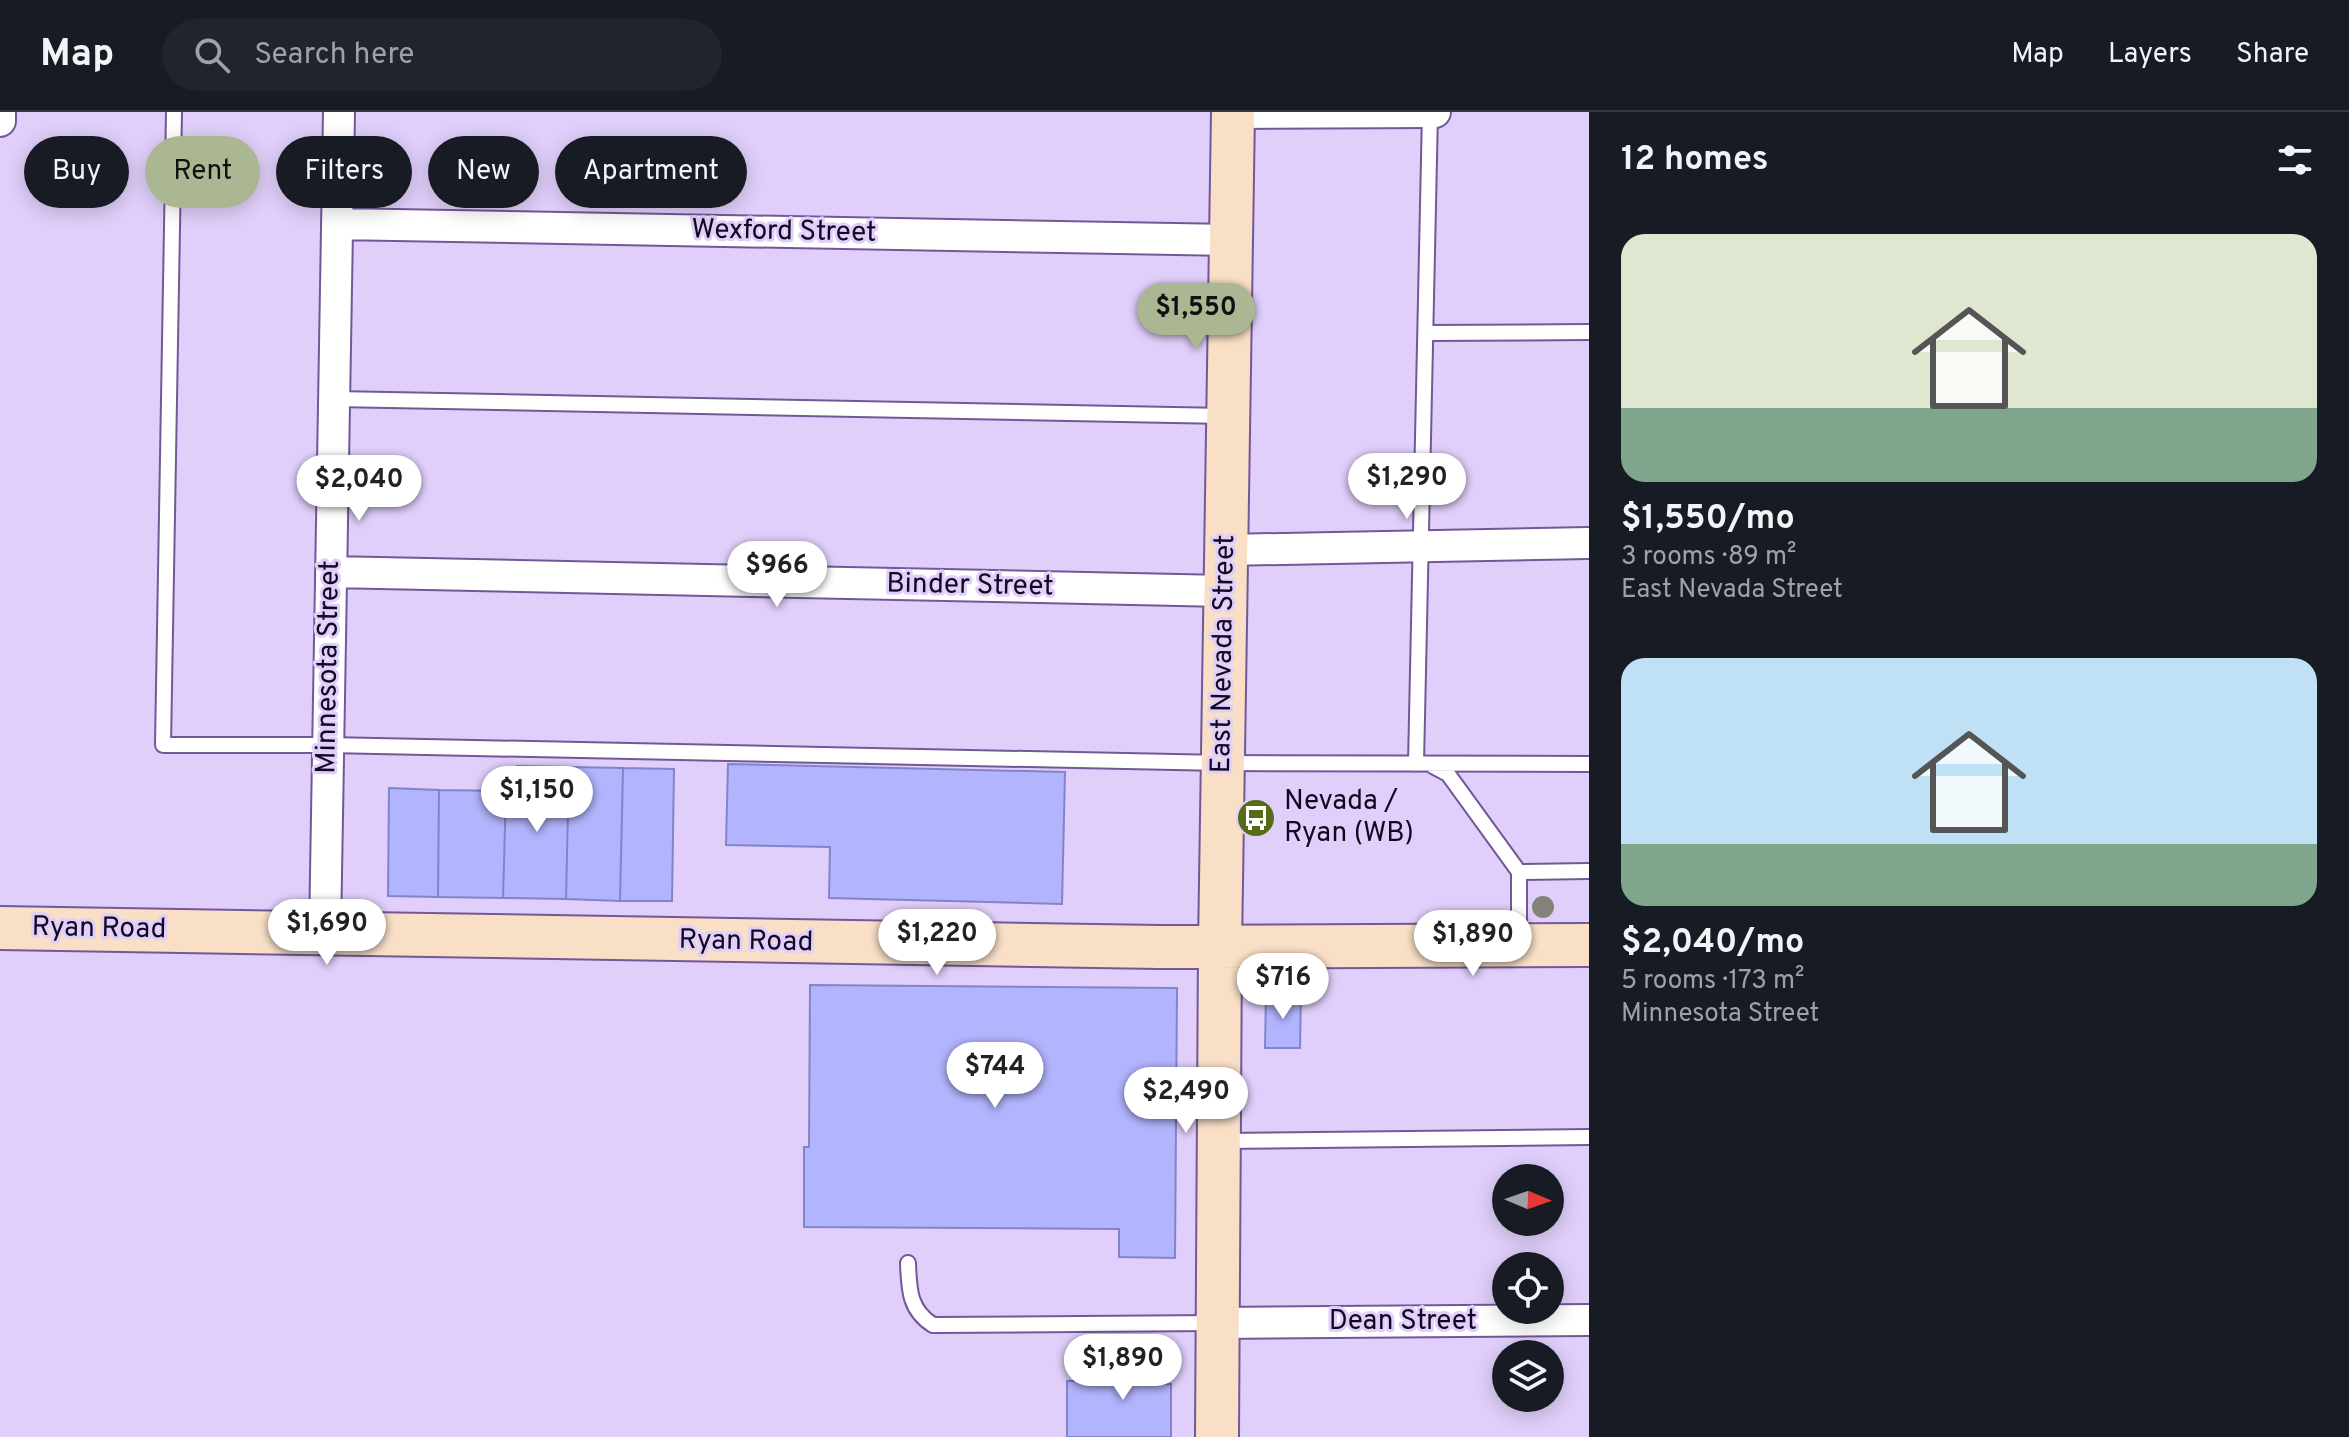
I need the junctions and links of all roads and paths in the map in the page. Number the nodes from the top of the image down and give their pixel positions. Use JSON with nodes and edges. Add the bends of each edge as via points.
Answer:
{"nodes":[{"id":1,"x":0,"y":112,"type":"edge"},
{"id":2,"x":174,"y":112,"type":"edge"},
{"id":3,"x":339,"y":112,"type":"edge"},
{"id":4,"x":1432,"y":112,"type":"edge"},
{"id":5,"x":1233,"y":113,"type":"edge"},
{"id":6,"x":0,"y":121,"type":"edge"},
{"id":7,"x":337,"y":224,"type":"junction"},
{"id":8,"x":1232,"y":240,"type":"junction"},
{"id":9,"x":1589,"y":332,"type":"edge"},
{"id":10,"x":1426,"y":333,"type":"junction"},
{"id":11,"x":334,"y":399,"type":"junction"},
{"id":12,"x":1228,"y":416,"type":"junction"},
{"id":13,"x":1589,"y":543,"type":"edge"},
{"id":14,"x":1421,"y":548,"type":"junction"},
{"id":15,"x":1226,"y":550,"type":"junction"},
{"id":16,"x":331,"y":572,"type":"junction"},
{"id":17,"x":1225,"y":591,"type":"junction"},
{"id":18,"x":328,"y":745,"type":"junction"},
{"id":19,"x":1223,"y":763,"type":"junction"},
{"id":20,"x":1416,"y":764,"type":"junction"},
{"id":21,"x":1589,"y":764,"type":"edge"},
{"id":22,"x":1589,"y":871,"type":"edge"},
{"id":23,"x":1519,"y":872,"type":"junction"},
{"id":24,"x":0,"y":928,"type":"edge"},
{"id":25,"x":325,"y":933,"type":"junction"},
{"id":26,"x":1519,"y":945,"type":"junction"},
{"id":27,"x":1589,"y":945,"type":"edge"},
{"id":28,"x":1220,"y":946,"type":"junction"},
{"id":29,"x":1589,"y":1137,"type":"edge"},
{"id":30,"x":1219,"y":1141,"type":"junction"},
{"id":31,"x":908,"y":1263,"type":"dead end"},
{"id":32,"x":1589,"y":1320,"type":"edge"},
{"id":33,"x":1218,"y":1323,"type":"junction"},
{"id":34,"x":1217,"y":1437,"type":"edge"}],
"edges":[{"from":1,"to":6,"type":"street"},
{"from":2,"to":18,"type":"lane","via":[[163,745]]},
{"from":3,"to":7,"type":"street","name":"Minnesota Street"},
{"from":4,"to":5,"type":"street"},
{"from":4,"to":10,"type":"lane"},
{"from":5,"to":8,"type":"street","name":"East Nevada Street"},
{"from":7,"to":8,"type":"street","name":"Wexford Street"},
{"from":7,"to":11,"type":"street","name":"Minnesota Street"},
{"from":8,"to":12,"type":"street","name":"East Nevada Street"},
{"from":9,"to":10,"type":"lane"},
{"from":10,"to":14,"type":"lane"},
{"from":11,"to":12,"type":"lane"},
{"from":11,"to":16,"type":"street","name":"Minnesota Street"},
{"from":12,"to":15,"type":"street","name":"East Nevada Street"},
{"from":13,"to":14,"type":"street"},
{"from":14,"to":15,"type":"street"},
{"from":14,"to":20,"type":"lane"},
{"from":15,"to":17,"type":"street","name":"East Nevada Street"},
{"from":16,"to":17,"type":"street","name":"Binder Street"},
{"from":16,"to":18,"type":"street","name":"Minnesota Street"},
{"from":17,"to":19,"type":"street","name":"East Nevada Street"},
{"from":18,"to":19,"type":"lane"},
{"from":18,"to":25,"type":"street","name":"Minnesota Street"},
{"from":19,"to":20,"type":"lane"},
{"from":19,"to":28,"type":"street","name":"East Nevada Street"},
{"from":20,"to":21,"type":"lane"},
{"from":20,"to":23,"type":"lane","via":[[1448,774]]},
{"from":22,"to":23,"type":"lane"},
{"from":23,"to":26,"type":"lane"},
{"from":24,"to":25,"type":"street","name":"Ryan Road"},
{"from":25,"to":28,"type":"street","name":"Ryan Road"},
{"from":26,"to":27,"type":"street","name":"Ryan Road"},
{"from":26,"to":28,"type":"street","name":"Ryan Road"},
{"from":28,"to":30,"type":"street","name":"East Nevada Street"},
{"from":29,"to":30,"type":"lane"},
{"from":30,"to":33,"type":"street","name":"East Nevada Street"},
{"from":31,"to":33,"type":"lane","via":[[917,1315],[933,1325]]},
{"from":32,"to":33,"type":"street","name":"Dean Street"},
{"from":33,"to":34,"type":"street","name":"East Nevada Street"}]}
